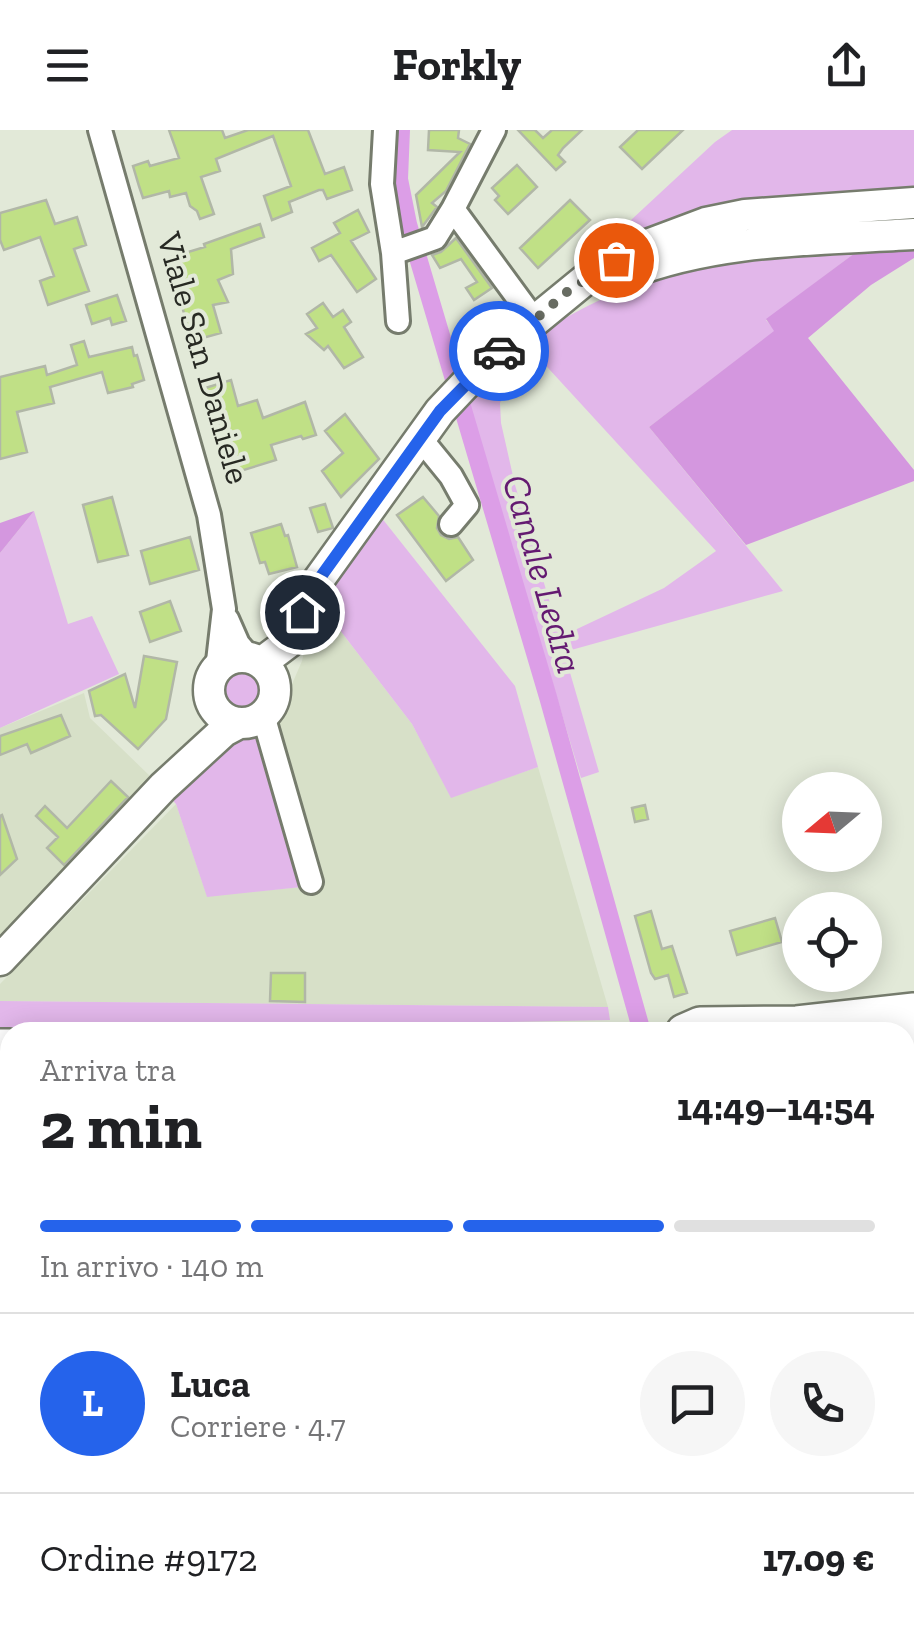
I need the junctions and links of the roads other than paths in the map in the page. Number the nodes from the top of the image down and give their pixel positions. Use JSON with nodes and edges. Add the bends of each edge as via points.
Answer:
{"nodes":[{"id":1,"x":100,"y":130,"type":"edge"},
{"id":2,"x":384,"y":130,"type":"edge"},
{"id":3,"x":494,"y":130,"type":"edge"},
{"id":4,"x":906,"y":203,"type":"edge"},
{"id":5,"x":453,"y":210,"type":"junction"},
{"id":6,"x":907,"y":234,"type":"edge"},
{"id":7,"x":396,"y":252,"type":"junction"},
{"id":8,"x":398,"y":321,"type":"dead end"},
{"id":9,"x":535,"y":322,"type":"junction"},
{"id":10,"x":428,"y":426,"type":"junction"},
{"id":11,"x":451,"y":524,"type":"dead end"},
{"id":12,"x":224,"y":609,"type":"junction"},
{"id":13,"x":302,"y":612,"type":"junction"},
{"id":14,"x":256,"y":661,"type":"junction"},
{"id":15,"x":213,"y":682,"type":"junction"},
{"id":16,"x":259,"y":710,"type":"junction"},
{"id":17,"x":164,"y":787,"type":"junction"},
{"id":18,"x":311,"y":882,"type":"dead end"},
{"id":19,"x":0,"y":960,"type":"edge"},
{"id":20,"x":914,"y":1011,"type":"edge"},
{"id":21,"x":815,"y":1022,"type":"edge"}],
"edges":[{"from":1,"to":12,"type":"street","name":"Viale San Daniele","via":[[209,516]]},
{"from":2,"to":7,"type":"street","via":[[382,184]]},
{"from":3,"to":5,"type":"street"},
{"from":4,"to":6,"type":"main road"},
{"from":4,"to":9,"type":"main road","via":[[746,215],[670,235],[597,270]]},
{"from":5,"to":7,"type":"street","via":[[442,231]]},
{"from":5,"to":9,"type":"street"},
{"from":6,"to":9,"type":"main road","via":[[695,252],[622,276]]},
{"from":7,"to":8,"type":"street"},
{"from":9,"to":10,"type":"main road","via":[[467,380]]},
{"from":10,"to":11,"type":"street","via":[[467,505]]},
{"from":10,"to":13,"type":"main road"},
{"from":12,"to":14,"type":"street","name":"Viale San Daniele","via":[[238,644]]},
{"from":12,"to":15,"type":"street","name":"Viale San Daniele"},
{"from":13,"to":14,"type":"main road","via":[[289,642]]},
{"from":13,"to":16,"type":"main road","via":[[295,658]]},
{"from":14,"to":15,"type":"main road","via":[[235,658]]},
{"from":14,"to":16,"type":"main road","name":"Viale San Daniele","via":[[271,675]]},
{"from":15,"to":16,"type":"main road","via":[[221,715]]},
{"from":15,"to":17,"type":"main road","name":"Viale San Daniele","via":[[192,739]]},
{"from":16,"to":17,"type":"main road","name":"Viale San Daniele"},
{"from":16,"to":18,"type":"street"},
{"from":17,"to":19,"type":"main road","name":"Viale San Daniele"},
{"from":20,"to":21,"type":"highway"}]}
